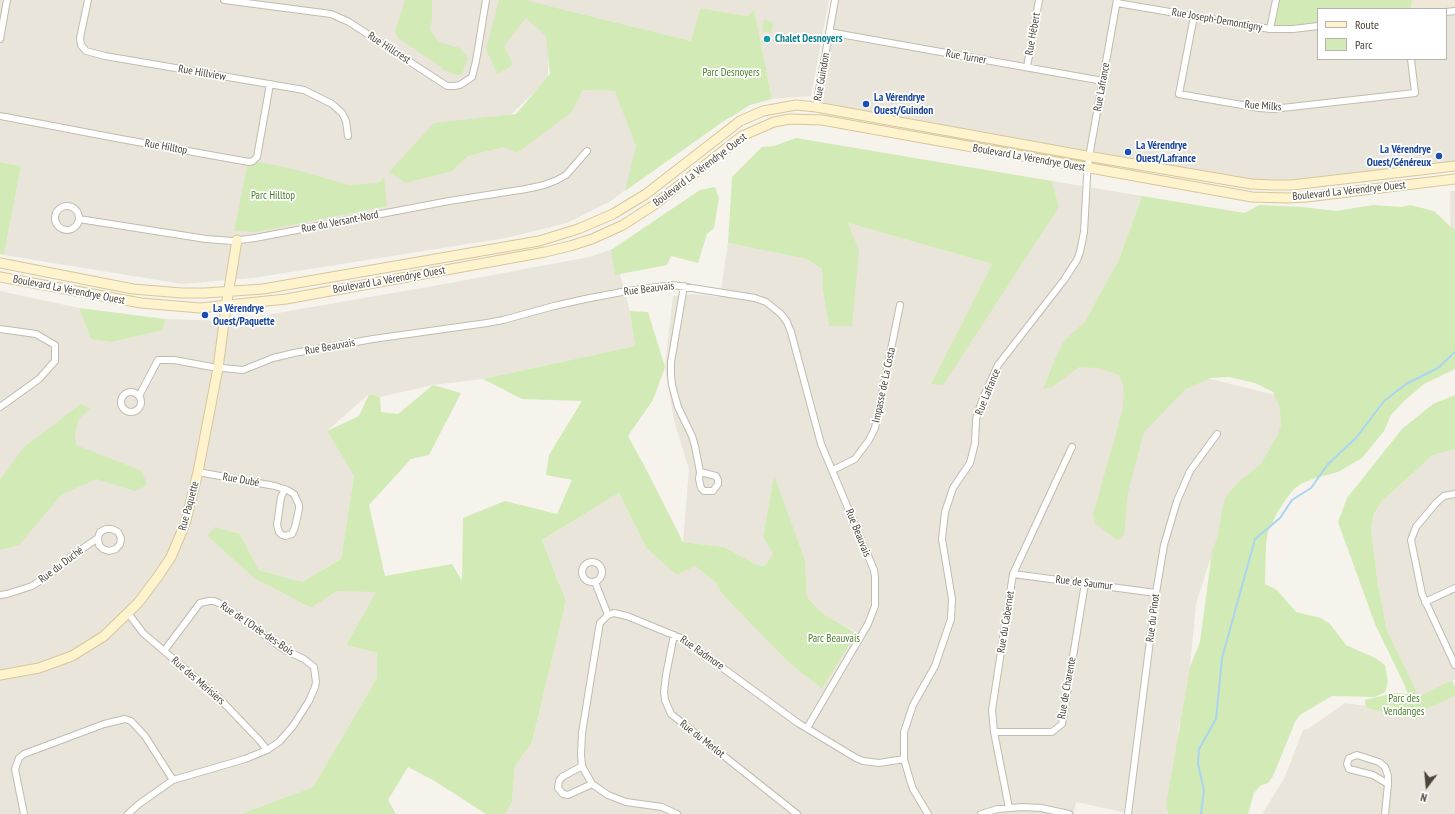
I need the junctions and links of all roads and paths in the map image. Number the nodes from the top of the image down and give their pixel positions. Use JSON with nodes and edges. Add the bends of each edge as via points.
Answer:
{"nodes":[{"id":1,"x":7,"y":0,"type":"edge"},
{"id":2,"x":88,"y":0,"type":"edge"},
{"id":3,"x":224,"y":0,"type":"edge"},
{"id":4,"x":486,"y":0,"type":"edge"},
{"id":5,"x":835,"y":0,"type":"edge"},
{"id":6,"x":1039,"y":0,"type":"edge"},
{"id":7,"x":1276,"y":0,"type":"edge"},
{"id":8,"x":1117,"y":1,"type":"edge"},
{"id":9,"x":281,"y":3,"type":"edge"},
{"id":10,"x":1194,"y":16,"type":"junction"},
{"id":11,"x":1317,"y":26,"type":"edge"},
{"id":12,"x":1270,"y":29,"type":"junction"},
{"id":13,"x":830,"y":32,"type":"junction"},
{"id":14,"x":0,"y":39,"type":"edge"},
{"id":15,"x":1411,"y":60,"type":"edge"},
{"id":16,"x":1027,"y":67,"type":"junction"},
{"id":17,"x":1103,"y":81,"type":"junction"},
{"id":18,"x":270,"y":84,"type":"junction"},
{"id":19,"x":816,"y":107,"type":"junction"},
{"id":20,"x":0,"y":116,"type":"edge"},
{"id":21,"x":348,"y":136,"type":"dead end"},
{"id":22,"x":587,"y":151,"type":"dead end"},
{"id":23,"x":1089,"y":157,"type":"junction"},
{"id":24,"x":1455,"y":166,"type":"edge"},
{"id":25,"x":1088,"y":168,"type":"junction"},
{"id":26,"x":1455,"y":179,"type":"edge"},
{"id":27,"x":79,"y":219,"type":"junction"},
{"id":28,"x":237,"y":240,"type":"junction"},
{"id":29,"x":0,"y":263,"type":"edge"},
{"id":30,"x":0,"y":277,"type":"edge"},
{"id":31,"x":684,"y":286,"type":"junction"},
{"id":32,"x":229,"y":292,"type":"junction"},
{"id":33,"x":900,"y":305,"type":"dead end"},
{"id":34,"x":226,"y":306,"type":"junction"},
{"id":35,"x":0,"y":329,"type":"edge"},
{"id":36,"x":218,"y":368,"type":"junction"},
{"id":37,"x":139,"y":396,"type":"dead end"},
{"id":38,"x":0,"y":407,"type":"edge"},
{"id":39,"x":1216,"y":434,"type":"dead end"},
{"id":40,"x":1072,"y":447,"type":"dead end"},
{"id":41,"x":833,"y":470,"type":"junction"},
{"id":42,"x":198,"y":472,"type":"junction"},
{"id":43,"x":700,"y":472,"type":"dead end"},
{"id":44,"x":285,"y":489,"type":"junction"},
{"id":45,"x":1455,"y":494,"type":"edge"},
{"id":46,"x":98,"y":538,"type":"dead end"},
{"id":47,"x":1013,"y":574,"type":"junction"},
{"id":48,"x":596,"y":582,"type":"dead end"},
{"id":49,"x":1085,"y":584,"type":"junction"},
{"id":50,"x":1455,"y":588,"type":"edge"},
{"id":51,"x":1156,"y":593,"type":"junction"},
{"id":52,"x":0,"y":595,"type":"edge"},
{"id":53,"x":1425,"y":602,"type":"junction"},
{"id":54,"x":128,"y":613,"type":"junction"},
{"id":55,"x":608,"y":615,"type":"junction"},
{"id":56,"x":674,"y":635,"type":"junction"},
{"id":57,"x":164,"y":652,"type":"junction"},
{"id":58,"x":1455,"y":665,"type":"edge"},
{"id":59,"x":0,"y":676,"type":"edge"},
{"id":60,"x":807,"y":728,"type":"junction"},
{"id":61,"x":994,"y":732,"type":"junction"},
{"id":62,"x":267,"y":750,"type":"junction"},
{"id":63,"x":904,"y":759,"type":"junction"},
{"id":64,"x":582,"y":766,"type":"junction"},
{"id":65,"x":173,"y":780,"type":"junction"},
{"id":66,"x":592,"y":784,"type":"junction"},
{"id":67,"x":1388,"y":784,"type":"junction"},
{"id":68,"x":1009,"y":808,"type":"junction"},
{"id":69,"x":672,"y":813,"type":"edge"},
{"id":70,"x":24,"y":814,"type":"edge"},
{"id":71,"x":128,"y":814,"type":"edge"},
{"id":72,"x":797,"y":814,"type":"edge"},
{"id":73,"x":928,"y":814,"type":"edge"},
{"id":74,"x":981,"y":814,"type":"edge"},
{"id":75,"x":1069,"y":814,"type":"edge"},
{"id":76,"x":1128,"y":814,"type":"edge"},
{"id":77,"x":1385,"y":814,"type":"edge"}],
"edges":[{"from":1,"to":14,"type":"street"},
{"from":2,"to":18,"type":"street","name":"Rue Hillview","via":[[80,38],[81,45],[86,51]]},
{"from":3,"to":9,"type":"street","name":"Rue Hillcrest"},
{"from":4,"to":9,"type":"street","name":"Rue Hillcrest","via":[[472,77],[454,86],[447,86],[350,22],[331,14]]},
{"from":5,"to":13,"type":"street","name":"Rue Guindon"},
{"from":6,"to":16,"type":"street","name":"Rue Hébert"},
{"from":7,"to":12,"type":"street"},
{"from":8,"to":10,"type":"street","name":"Rue Joseph-Demontigny"},
{"from":8,"to":17,"type":"street","name":"Rue Lafrance"},
{"from":10,"to":12,"type":"street","name":"Rue Joseph-Demontigny"},
{"from":10,"to":15,"type":"street","name":"Rue Milks","via":[[1179,94],[1273,109],[1415,93]]},
{"from":11,"to":12,"type":"street","name":"Rue Joseph-Demontigny"},
{"from":13,"to":16,"type":"street","name":"Rue Turner"},
{"from":13,"to":19,"type":"street","name":"Rue Guindon"},
{"from":16,"to":17,"type":"street","name":"Rue Turner"},
{"from":17,"to":23,"type":"street","name":"Rue Lafrance"},
{"from":18,"to":20,"type":"street","name":"Rue Hilltop","via":[[257,157],[249,162]]},
{"from":18,"to":21,"type":"street","name":"Rue Hillview","via":[[304,90],[332,104],[342,113]]},
{"from":19,"to":23,"type":"main road","name":"Boulevard La Vérendrye Ouest"},
{"from":19,"to":32,"type":"main road","name":"Boulevard La Vérendrye Ouest","via":[[785,106],[762,111],[744,119],[641,197],[596,222],[558,236],[278,286]]},
{"from":22,"to":28,"type":"street","name":"Rue du Versant-Nord","via":[[566,175],[526,189]]},
{"from":23,"to":24,"type":"main road","name":"Boulevard La Vérendrye Ouest","via":[[1222,180],[1271,185]]},
{"from":23,"to":25,"type":"street","name":"Rue Lafrance"},
{"from":25,"to":26,"type":"main road","name":"Boulevard La Vérendrye Ouest","via":[[1270,198],[1307,197]]},
{"from":25,"to":34,"type":"main road","name":"Boulevard La Vérendrye Ouest","via":[[822,120],[790,119],[768,124],[742,136],[638,216],[605,233],[570,246],[286,299]]},
{"from":25,"to":63,"type":"street","name":"Rue Lafrance","via":[[1084,232],[1077,260],[998,365],[976,419],[975,443],[970,463],[952,488],[942,539],[952,599],[951,619],[935,666],[913,705],[904,732]]},
{"from":27,"to":27,"type":"street","via":[[77,211],[71,206],[59,208],[54,215],[57,226],[64,230],[76,227]]},
{"from":27,"to":28,"type":"street","name":"Rue du Versant-Nord","via":[[206,239]]},
{"from":28,"to":32,"type":"main road","name":"Rue Paquette"},
{"from":29,"to":32,"type":"main road","name":"Boulevard La Vérendrye Ouest","via":[[133,288],[182,293]]},
{"from":30,"to":34,"type":"main road","name":"Boulevard La Vérendrye Ouest","via":[[141,303],[200,308]]},
{"from":31,"to":36,"type":"street","name":"Rue Beauvais","via":[[627,291],[487,323],[294,353],[243,370]]},
{"from":31,"to":41,"type":"street","name":"Rue Beauvais","via":[[755,298],[766,302],[781,314],[791,332],[821,444]]},
{"from":31,"to":43,"type":"street","via":[[670,375],[674,396],[692,436]]},
{"from":32,"to":34,"type":"main road","name":"Rue Paquette"},
{"from":33,"to":41,"type":"street","name":"Impasse de La Costa","via":[[875,428],[855,459]]},
{"from":34,"to":36,"type":"main road","name":"Rue Paquette"},
{"from":35,"to":38,"type":"street","via":[[36,334],[55,345],[55,361],[39,379]]},
{"from":36,"to":37,"type":"street","name":"Rue Beauvais","via":[[174,360],[158,360]]},
{"from":36,"to":42,"type":"main road","name":"Rue Paquette"},
{"from":39,"to":51,"type":"street","name":"Rue du Pinot","via":[[1190,471],[1177,501],[1164,545]]},
{"from":40,"to":47,"type":"street","name":"Rue du Cabernet"},
{"from":41,"to":60,"type":"street","name":"Rue Beauvais","via":[[874,570],[875,606],[864,634]]},
{"from":42,"to":44,"type":"street","name":"Rue Dubé"},
{"from":42,"to":54,"type":"main road","name":"Rue Paquette","via":[[185,524],[171,557]]},
{"from":44,"to":44,"type":"street","via":[[294,494],[299,504],[292,534],[285,536],[279,532],[277,525],[281,497]]},
{"from":45,"to":53,"type":"street","via":[[1444,496],[1436,502],[1412,536],[1411,546]]},
{"from":46,"to":52,"type":"street","name":"Rue du Duché","via":[[32,586]]},
{"from":47,"to":49,"type":"street","name":"Rue de Saumur"},
{"from":47,"to":61,"type":"street","name":"Rue du Cabernet","via":[[992,710]]},
{"from":48,"to":55,"type":"street"},
{"from":49,"to":51,"type":"street","name":"Rue de Saumur"},
{"from":49,"to":61,"type":"street","name":"Rue de Charente","via":[[1062,724],[1052,732]]},
{"from":50,"to":53,"type":"street"},
{"from":51,"to":76,"type":"street","name":"Rue du Pinot"},
{"from":53,"to":58,"type":"street"},
{"from":54,"to":57,"type":"street","name":"Rue des Merisiers","via":[[143,633]]},
{"from":54,"to":59,"type":"main road","name":"Rue Paquette","via":[[104,636],[72,656],[39,668]]},
{"from":55,"to":56,"type":"street","name":"Rue Radmore","via":[[614,613],[627,616]]},
{"from":55,"to":64,"type":"street","via":[[600,623],[599,628],[582,733]]},
{"from":56,"to":60,"type":"street","name":"Rue Radmore"},
{"from":56,"to":72,"type":"street","name":"Rue du Merlot","via":[[664,692],[671,714]]},
{"from":57,"to":62,"type":"street","name":"Rue des Merisiers","via":[[220,698]]},
{"from":57,"to":62,"type":"street","name":"Rue de l'Orée-des-Bois","via":[[200,603],[214,601],[314,667],[316,682],[309,701],[293,726],[279,742]]},
{"from":60,"to":63,"type":"street","name":"Rue Radmore","via":[[863,761],[879,763]]},
{"from":61,"to":68,"type":"street","name":"Rue du Cabernet"},
{"from":62,"to":65,"type":"street","name":"Rue de l'Orée-des-Bois"},
{"from":63,"to":73,"type":"street","name":"Rue Lafrance","via":[[913,789]]},
{"from":64,"to":66,"type":"street"},
{"from":64,"to":66,"type":"street","via":[[562,777],[558,788],[563,794],[572,794]]},
{"from":65,"to":70,"type":"street","via":[[145,736],[125,719],[104,724],[19,758],[15,769]]},
{"from":65,"to":71,"type":"street","name":"Rue de l'Orée-des-Bois"},
{"from":66,"to":69,"type":"street","via":[[608,796],[662,807]]},
{"from":67,"to":67,"type":"street","via":[[1373,775],[1349,769],[1346,764],[1349,758],[1357,755],[1383,764],[1388,771]]},
{"from":67,"to":77,"type":"street"},
{"from":68,"to":74,"type":"street"},
{"from":68,"to":75,"type":"street","via":[[1034,808]]}]}
